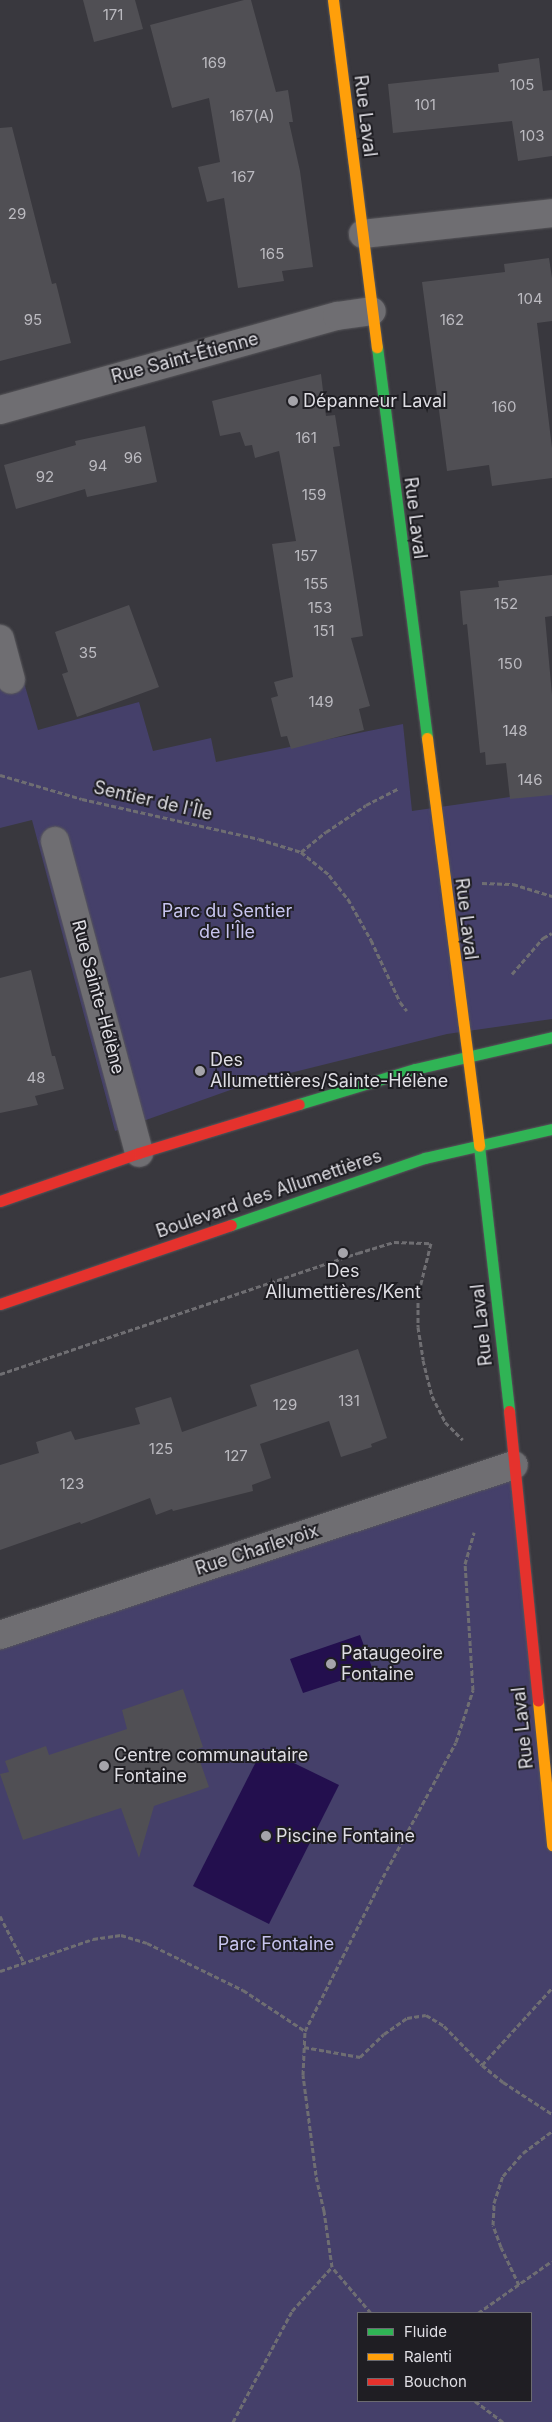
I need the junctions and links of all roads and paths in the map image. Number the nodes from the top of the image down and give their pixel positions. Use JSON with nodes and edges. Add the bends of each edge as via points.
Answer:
{"nodes":[{"id":1,"x":333,"y":0,"type":"edge"},
{"id":2,"x":552,"y":212,"type":"edge"},
{"id":3,"x":363,"y":234,"type":"junction"},
{"id":4,"x":372,"y":311,"type":"junction"},
{"id":5,"x":0,"y":410,"type":"edge"},
{"id":6,"x":0,"y":639,"type":"edge"},
{"id":7,"x":11,"y":680,"type":"dead end"},
{"id":8,"x":430,"y":774,"type":"junction"},
{"id":9,"x":0,"y":775,"type":"edge"},
{"id":10,"x":55,"y":842,"type":"dead end"},
{"id":11,"x":301,"y":852,"type":"junction"},
{"id":12,"x":445,"y":886,"type":"junction"},
{"id":13,"x":552,"y":896,"type":"edge"},
{"id":14,"x":552,"y":932,"type":"edge"},
{"id":15,"x":512,"y":974,"type":"dead end"},
{"id":16,"x":407,"y":1011,"type":"dead end"},
{"id":17,"x":552,"y":1037,"type":"edge"},
{"id":18,"x":468,"y":1056,"type":"junction"},
{"id":19,"x":552,"y":1129,"type":"edge"},
{"id":20,"x":479,"y":1144,"type":"junction"},
{"id":21,"x":139,"y":1153,"type":"junction"},
{"id":22,"x":0,"y":1201,"type":"edge"},
{"id":23,"x":0,"y":1304,"type":"edge"},
{"id":24,"x":0,"y":1374,"type":"edge"},
{"id":25,"x":463,"y":1440,"type":"dead end"},
{"id":26,"x":514,"y":1465,"type":"junction"},
{"id":27,"x":474,"y":1532,"type":"dead end"},
{"id":28,"x":0,"y":1635,"type":"edge"},
{"id":29,"x":552,"y":1845,"type":"edge"},
{"id":30,"x":0,"y":1916,"type":"edge"},
{"id":31,"x":24,"y":1963,"type":"junction"},
{"id":32,"x":0,"y":1971,"type":"edge"},
{"id":33,"x":552,"y":1988,"type":"edge"},
{"id":34,"x":305,"y":2031,"type":"junction"},
{"id":35,"x":304,"y":2047,"type":"junction"},
{"id":36,"x":482,"y":2065,"type":"junction"},
{"id":37,"x":552,"y":2114,"type":"edge"},
{"id":38,"x":552,"y":2132,"type":"edge"},
{"id":39,"x":552,"y":2262,"type":"edge"},
{"id":40,"x":332,"y":2267,"type":"junction"},
{"id":41,"x":519,"y":2285,"type":"junction"},
{"id":42,"x":370,"y":2312,"type":"edge"},
{"id":43,"x":479,"y":2312,"type":"edge"},
{"id":44,"x":476,"y":2402,"type":"edge"},
{"id":45,"x":233,"y":2422,"type":"edge"},
{"id":46,"x":503,"y":2422,"type":"edge"}],
"edges":[{"from":1,"to":3,"type":"street","name":"Rue Laval"},
{"from":2,"to":3,"type":"street"},
{"from":3,"to":4,"type":"street","name":"Rue Laval"},
{"from":4,"to":5,"type":"street","name":"Rue Saint-Étienne","via":[[337,316]]},
{"from":4,"to":8,"type":"street","name":"Rue Laval"},
{"from":6,"to":7,"type":"street"},
{"from":8,"to":11,"type":"path","via":[[366,805]]},
{"from":8,"to":12,"type":"street","name":"Rue Laval"},
{"from":9,"to":11,"type":"path","name":"Sentier de l'Île","via":[[90,801],[259,839]]},
{"from":10,"to":21,"type":"street","name":"Rue Sainte-Hélène"},
{"from":11,"to":16,"type":"path","name":"Sentier de l'Île","via":[[329,875],[348,899]]},
{"from":12,"to":13,"type":"path","via":[[475,882],[514,884]]},
{"from":12,"to":18,"type":"street","name":"Rue Laval"},
{"from":14,"to":15,"type":"path"},
{"from":17,"to":18,"type":"street"},
{"from":18,"to":20,"type":"street","name":"Rue Laval"},
{"from":18,"to":21,"type":"street","via":[[415,1069]]},
{"from":19,"to":20,"type":"street","name":"Boulevard des Allumettières"},
{"from":20,"to":23,"type":"street","name":"Boulevard des Allumettières","via":[[426,1158]]},
{"from":20,"to":26,"type":"street","name":"Rue Laval"},
{"from":21,"to":22,"type":"street"},
{"from":24,"to":25,"type":"path","via":[[394,1242],[431,1243],[418,1295],[422,1360],[432,1396],[445,1422]]},
{"from":26,"to":28,"type":"street","name":"Rue Charlevoix"},
{"from":26,"to":29,"type":"street","name":"Rue Laval"},
{"from":27,"to":34,"type":"path","via":[[465,1564],[473,1690],[452,1750],[382,1877]]},
{"from":30,"to":31,"type":"path"},
{"from":31,"to":32,"type":"path"},
{"from":31,"to":34,"type":"path","via":[[93,1939],[121,1935],[147,1943],[243,1990]]},
{"from":33,"to":36,"type":"path"},
{"from":34,"to":35,"type":"path"},
{"from":35,"to":36,"type":"path","via":[[360,2057],[407,2018],[426,2015],[444,2026]]},
{"from":35,"to":40,"type":"path","via":[[303,2075]]},
{"from":36,"to":37,"type":"path"},
{"from":38,"to":41,"type":"path","via":[[523,2153],[503,2176],[494,2203],[493,2225]]},
{"from":39,"to":41,"type":"path"},
{"from":40,"to":42,"type":"path"},
{"from":40,"to":45,"type":"path","via":[[292,2311]]},
{"from":41,"to":43,"type":"path"},
{"from":44,"to":46,"type":"path"}]}
